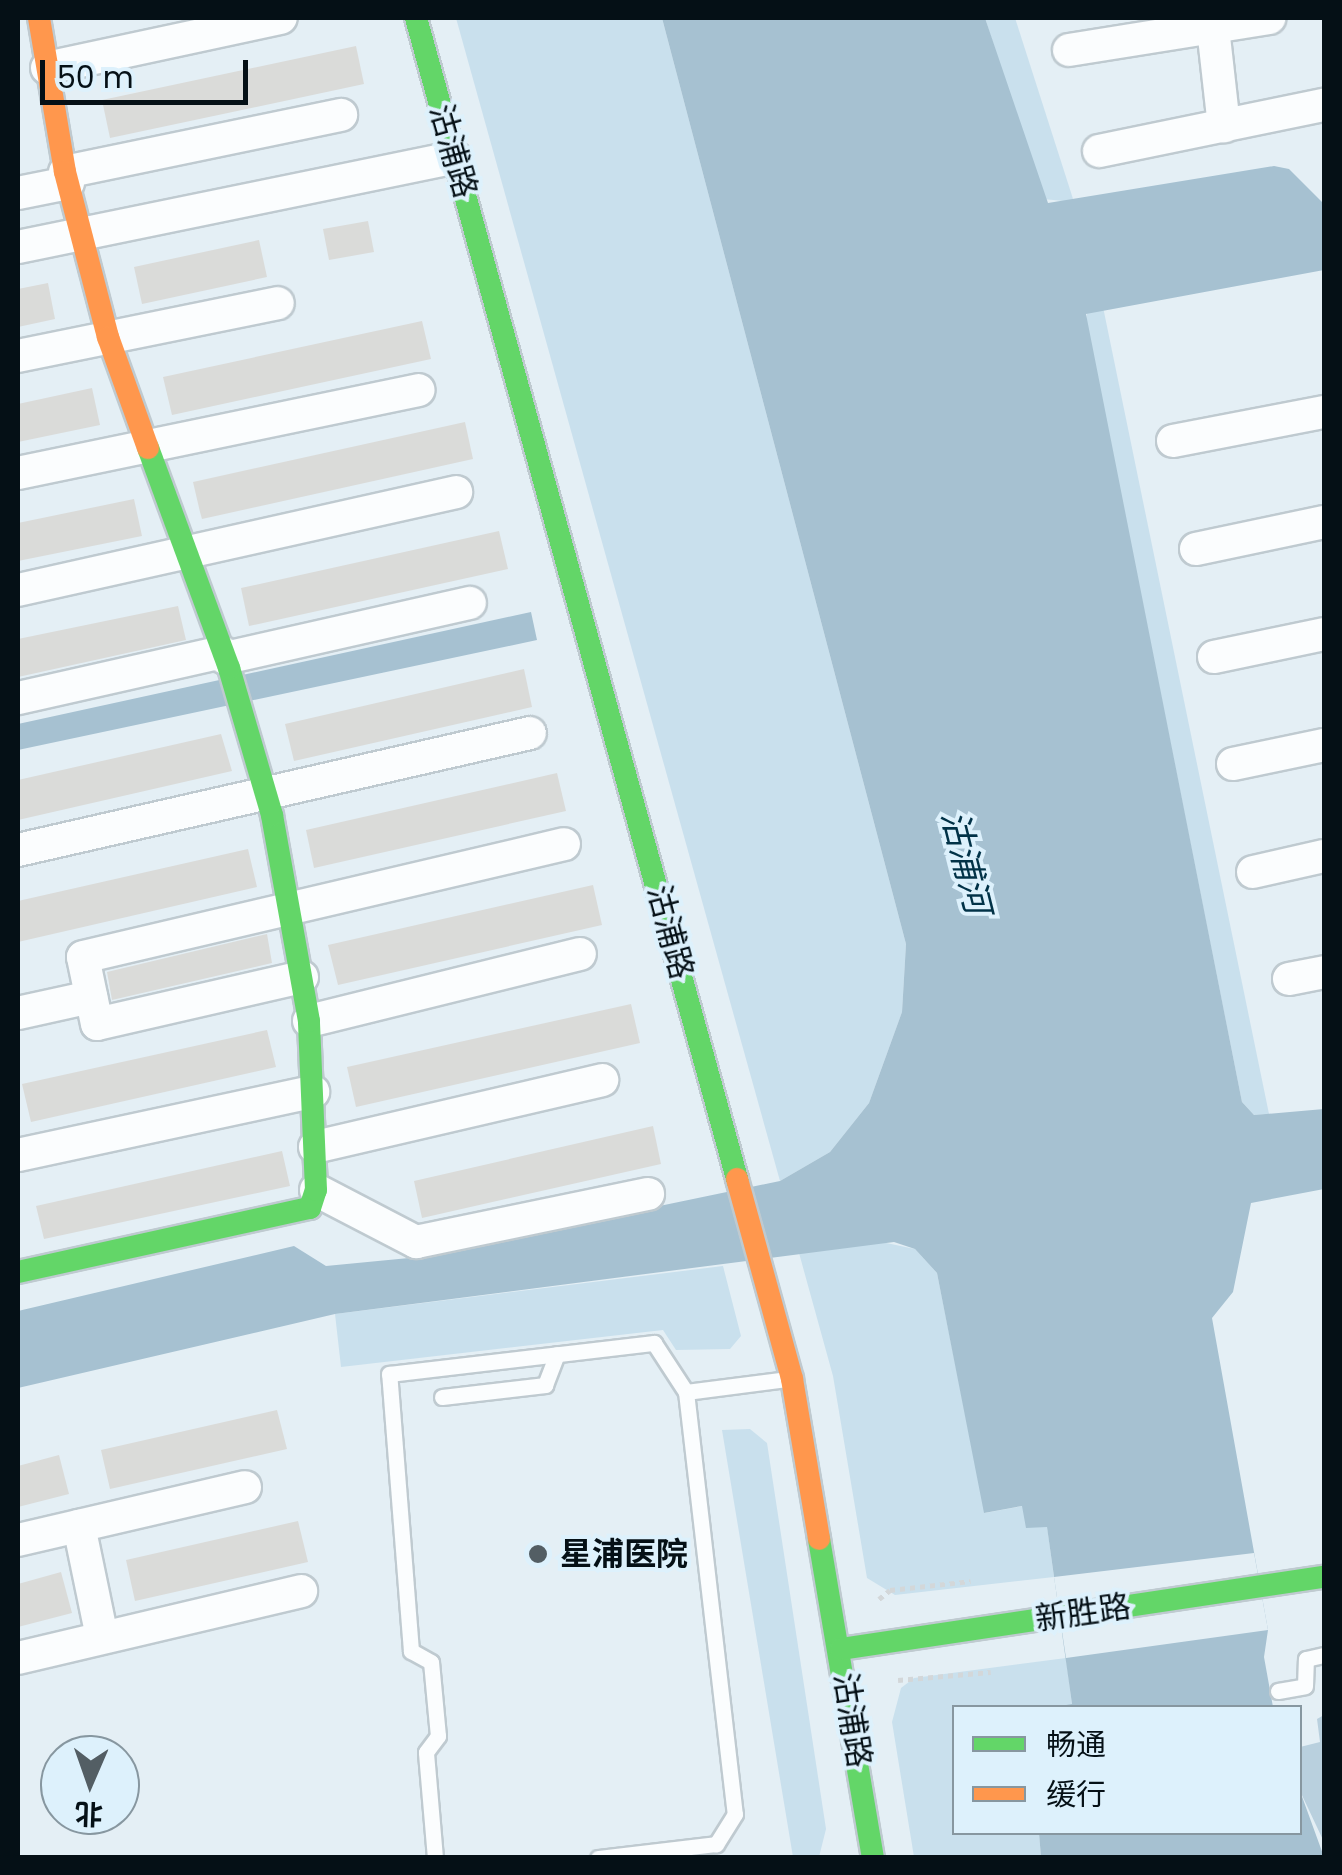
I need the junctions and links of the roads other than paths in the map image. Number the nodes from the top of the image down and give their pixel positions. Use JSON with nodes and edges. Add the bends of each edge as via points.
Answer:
{"nodes":[{"id":1,"x":38,"y":18,"type":"edge"},
{"id":2,"x":280,"y":18,"type":"edge"},
{"id":3,"x":416,"y":18,"type":"edge"},
{"id":4,"x":1269,"y":18,"type":"edge"},
{"id":5,"x":1213,"y":28,"type":"junction"},
{"id":6,"x":1069,"y":50,"type":"dead end"},
{"id":7,"x":38,"y":77,"type":"edge"},
{"id":8,"x":1324,"y":105,"type":"edge"},
{"id":9,"x":341,"y":115,"type":"dead end"},
{"id":10,"x":1224,"y":126,"type":"junction"},
{"id":11,"x":1099,"y":151,"type":"dead end"},
{"id":12,"x":455,"y":157,"type":"junction"},
{"id":13,"x":66,"y":178,"type":"junction"},
{"id":14,"x":18,"y":193,"type":"edge"},
{"id":15,"x":80,"y":234,"type":"junction"},
{"id":16,"x":18,"y":247,"type":"edge"},
{"id":17,"x":278,"y":303,"type":"dead end"},
{"id":18,"x":108,"y":337,"type":"junction"},
{"id":19,"x":18,"y":356,"type":"edge"},
{"id":20,"x":418,"y":390,"type":"dead end"},
{"id":21,"x":1324,"y":412,"type":"edge"},
{"id":22,"x":1173,"y":441,"type":"dead end"},
{"id":23,"x":143,"y":447,"type":"junction"},
{"id":24,"x":18,"y":473,"type":"edge"},
{"id":25,"x":456,"y":492,"type":"dead end"},
{"id":26,"x":1324,"y":522,"type":"edge"},
{"id":27,"x":1196,"y":549,"type":"dead end"},
{"id":28,"x":184,"y":554,"type":"junction"},
{"id":29,"x":18,"y":590,"type":"edge"},
{"id":30,"x":470,"y":602,"type":"dead end"},
{"id":31,"x":1324,"y":634,"type":"edge"},
{"id":32,"x":1214,"y":657,"type":"dead end"},
{"id":33,"x":225,"y":659,"type":"junction"},
{"id":34,"x":18,"y":698,"type":"edge"},
{"id":35,"x":530,"y":732,"type":"dead end"},
{"id":36,"x":1324,"y":744,"type":"edge"},
{"id":37,"x":1233,"y":764,"type":"dead end"},
{"id":38,"x":266,"y":795,"type":"junction"},
{"id":39,"x":564,"y":844,"type":"dead end"},
{"id":40,"x":18,"y":850,"type":"edge"},
{"id":41,"x":1324,"y":856,"type":"edge"},
{"id":42,"x":1254,"y":872,"type":"dead end"},
{"id":43,"x":290,"y":907,"type":"junction"},
{"id":44,"x":580,"y":954,"type":"dead end"},
{"id":45,"x":1324,"y":972,"type":"edge"},
{"id":46,"x":302,"y":977,"type":"junction"},
{"id":47,"x":1289,"y":979,"type":"dead end"},
{"id":48,"x":92,"y":997,"type":"junction"},
{"id":49,"x":18,"y":1014,"type":"edge"},
{"id":50,"x":309,"y":1021,"type":"junction"},
{"id":51,"x":602,"y":1080,"type":"dead end"},
{"id":52,"x":313,"y":1092,"type":"junction"},
{"id":53,"x":316,"y":1147,"type":"junction"},
{"id":54,"x":18,"y":1155,"type":"edge"},
{"id":55,"x":316,"y":1190,"type":"junction"},
{"id":56,"x":648,"y":1194,"type":"dead end"},
{"id":57,"x":18,"y":1272,"type":"edge"},
{"id":58,"x":557,"y":1354,"type":"junction"},
{"id":59,"x":792,"y":1379,"type":"junction"},
{"id":60,"x":686,"y":1392,"type":"junction"},
{"id":61,"x":442,"y":1398,"type":"dead end"},
{"id":62,"x":245,"y":1487,"type":"dead end"},
{"id":63,"x":78,"y":1526,"type":"junction"},
{"id":64,"x":18,"y":1540,"type":"edge"},
{"id":65,"x":1324,"y":1577,"type":"edge"},
{"id":66,"x":301,"y":1591,"type":"dead end"},
{"id":67,"x":102,"y":1637,"type":"junction"},
{"id":68,"x":841,"y":1649,"type":"junction"},
{"id":69,"x":1324,"y":1655,"type":"edge"},
{"id":70,"x":18,"y":1658,"type":"edge"},
{"id":71,"x":1278,"y":1691,"type":"dead end"},
{"id":72,"x":436,"y":1858,"type":"edge"},
{"id":73,"x":598,"y":1858,"type":"edge"},
{"id":74,"x":874,"y":1858,"type":"edge"}],
"edges":[{"from":1,"to":7,"type":"street"},
{"from":2,"to":7,"type":"street"},
{"from":3,"to":12,"type":"street","name":"沽浦路"},
{"from":4,"to":5,"type":"street"},
{"from":5,"to":6,"type":"street","via":[[1191,24]]},
{"from":5,"to":10,"type":"street"},
{"from":7,"to":13,"type":"street"},
{"from":8,"to":10,"type":"street"},
{"from":9,"to":13,"type":"street"},
{"from":10,"to":11,"type":"street"},
{"from":12,"to":15,"type":"street"},
{"from":12,"to":59,"type":"street","name":"沽浦路"},
{"from":13,"to":14,"type":"street"},
{"from":13,"to":15,"type":"street"},
{"from":15,"to":16,"type":"street"},
{"from":15,"to":18,"type":"street"},
{"from":17,"to":18,"type":"street"},
{"from":18,"to":19,"type":"street"},
{"from":18,"to":23,"type":"street"},
{"from":20,"to":23,"type":"street"},
{"from":21,"to":22,"type":"street"},
{"from":23,"to":24,"type":"street"},
{"from":23,"to":28,"type":"street"},
{"from":25,"to":28,"type":"street"},
{"from":26,"to":27,"type":"street"},
{"from":28,"to":29,"type":"street"},
{"from":28,"to":33,"type":"street"},
{"from":30,"to":33,"type":"street"},
{"from":31,"to":32,"type":"street"},
{"from":33,"to":34,"type":"street"},
{"from":33,"to":38,"type":"street"},
{"from":35,"to":38,"type":"street"},
{"from":36,"to":37,"type":"street"},
{"from":38,"to":40,"type":"street"},
{"from":38,"to":43,"type":"street"},
{"from":39,"to":43,"type":"street"},
{"from":41,"to":42,"type":"street"},
{"from":43,"to":46,"type":"street"},
{"from":43,"to":48,"type":"street","via":[[84,957]]},
{"from":44,"to":50,"type":"street"},
{"from":45,"to":47,"type":"street"},
{"from":46,"to":48,"type":"street","via":[[97,1024]]},
{"from":46,"to":50,"type":"street"},
{"from":48,"to":49,"type":"street"},
{"from":50,"to":52,"type":"street"},
{"from":51,"to":53,"type":"street"},
{"from":52,"to":53,"type":"street"},
{"from":52,"to":54,"type":"street"},
{"from":53,"to":55,"type":"street"},
{"from":55,"to":56,"type":"street","via":[[416,1242]]},
{"from":55,"to":57,"type":"street","via":[[310,1208]]},
{"from":58,"to":60,"type":"lane","via":[[654,1343]]},
{"from":58,"to":61,"type":"lane","via":[[546,1385]]},
{"from":58,"to":72,"type":"lane","via":[[388,1374],[411,1651],[432,1662],[438,1736],[426,1752]]},
{"from":59,"to":60,"type":"lane"},
{"from":59,"to":68,"type":"street","name":"沽浦路"},
{"from":60,"to":73,"type":"lane","via":[[735,1814],[716,1844]]},
{"from":62,"to":63,"type":"street"},
{"from":63,"to":64,"type":"street"},
{"from":63,"to":67,"type":"street"},
{"from":65,"to":68,"type":"street","name":"新胜路"},
{"from":66,"to":67,"type":"street"},
{"from":67,"to":70,"type":"street"},
{"from":68,"to":74,"type":"street","name":"沽浦路"},
{"from":69,"to":71,"type":"lane","via":[[1306,1658],[1305,1686]]}]}
